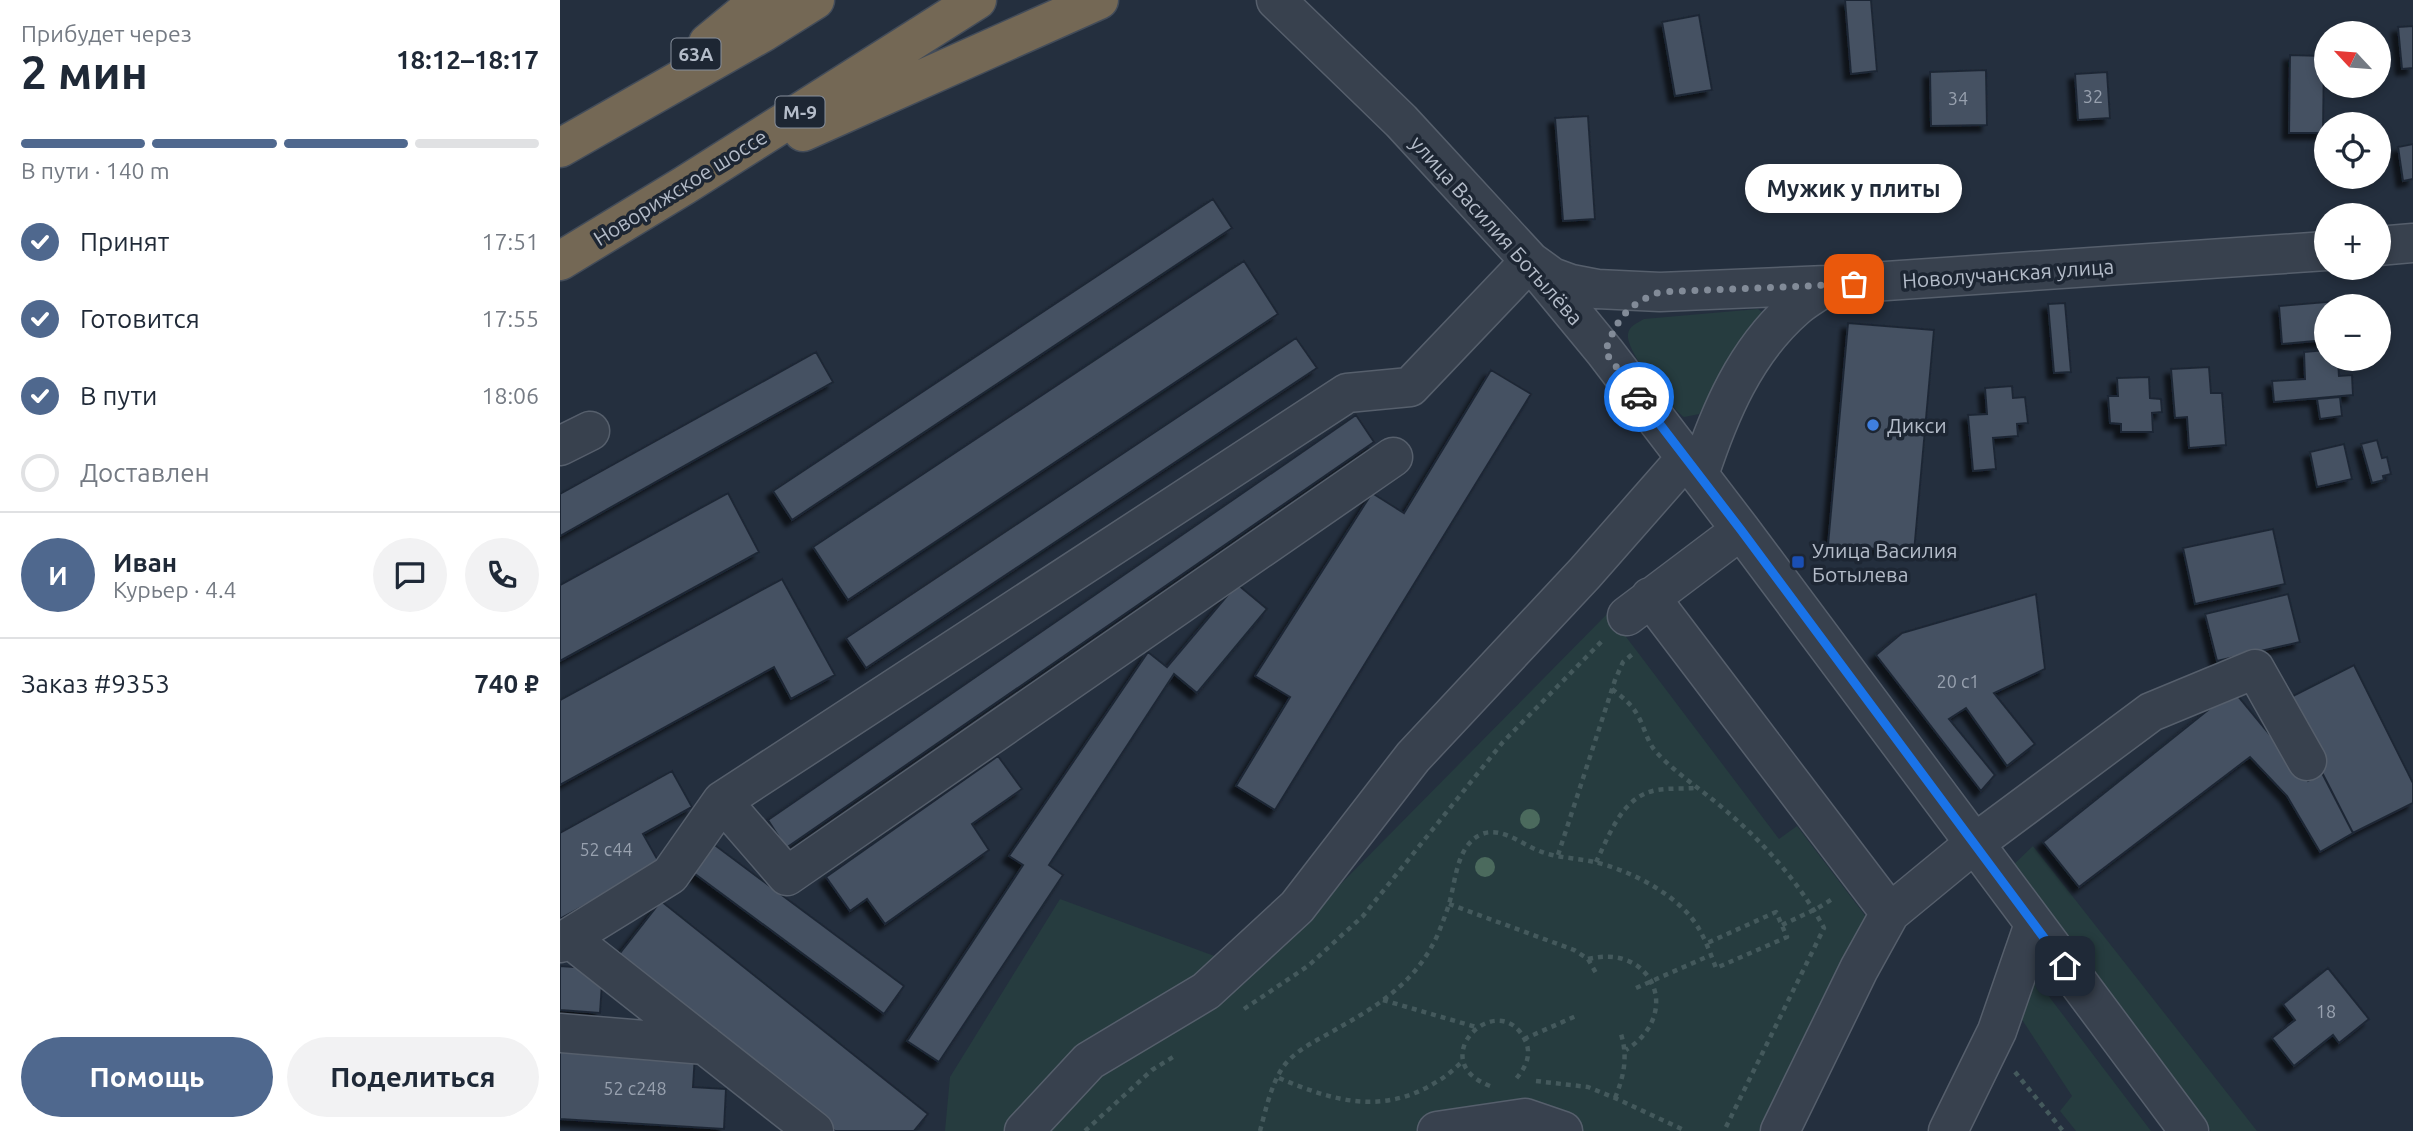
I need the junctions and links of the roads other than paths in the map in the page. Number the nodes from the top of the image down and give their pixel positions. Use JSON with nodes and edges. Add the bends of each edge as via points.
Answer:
{"nodes":[{"id":1,"x":760,"y":0,"type":"edge"},
{"id":2,"x":814,"y":0,"type":"edge"},
{"id":3,"x":977,"y":0,"type":"edge"},
{"id":4,"x":1096,"y":1,"type":"edge"},
{"id":5,"x":1295,"y":5,"type":"edge"},
{"id":6,"x":631,"y":107,"type":"junction"},
{"id":7,"x":560,"y":148,"type":"edge"},
{"id":8,"x":685,"y":185,"type":"junction"},
{"id":9,"x":2413,"y":243,"type":"edge"},
{"id":10,"x":2391,"y":245,"type":"edge"},
{"id":11,"x":2314,"y":252,"type":"edge"},
{"id":12,"x":560,"y":261,"type":"edge"},
{"id":13,"x":1530,"y":261,"type":"junction"},
{"id":14,"x":1827,"y":285,"type":"junction"},
{"id":15,"x":1660,"y":292,"type":"junction"},
{"id":16,"x":1605,"y":352,"type":"junction"},
{"id":17,"x":1392,"y":457,"type":"dead end"},
{"id":18,"x":1692,"y":467,"type":"junction"},
{"id":19,"x":1741,"y":530,"type":"junction"},
{"id":20,"x":2307,"y":761,"type":"dead end"},
{"id":21,"x":722,"y":801,"type":"junction"},
{"id":22,"x":1975,"y":843,"type":"junction"},
{"id":23,"x":1890,"y":913,"type":"junction"},
{"id":24,"x":2034,"y":924,"type":"junction"},
{"id":25,"x":565,"y":940,"type":"edge"},
{"id":26,"x":560,"y":1033,"type":"edge"},
{"id":27,"x":705,"y":1045,"type":"junction"},
{"id":28,"x":814,"y":1131,"type":"edge"},
{"id":29,"x":1024,"y":1131,"type":"edge"},
{"id":30,"x":1437,"y":1131,"type":"edge"},
{"id":31,"x":1563,"y":1131,"type":"edge"},
{"id":32,"x":1780,"y":1131,"type":"edge"},
{"id":33,"x":1948,"y":1131,"type":"edge"},
{"id":34,"x":2189,"y":1131,"type":"edge"}],
"edges":[{"from":1,"to":6,"type":"highway","number":"63A"},
{"from":2,"to":6,"type":"highway"},
{"from":3,"to":8,"type":"highway","name":"Новорижское шоссе","number":"М-9"},
{"from":4,"to":8,"type":"highway"},
{"from":5,"to":13,"type":"street","name":"улица Василия Ботылёва"},
{"from":6,"to":7,"type":"highway"},
{"from":8,"to":12,"type":"highway","name":"Новорижское шоссе","number":"М-9"},
{"from":9,"to":10,"type":"street"},
{"from":11,"to":14,"type":"street","name":"Новолучанская улица"},
{"from":13,"to":15,"type":"street","name":"Новолучанская улица","via":[[1571,284]]},
{"from":13,"to":16,"type":"street","name":"улица Василия Ботылёва"},
{"from":13,"to":21,"type":"street","via":[[1410,387],[1347,393]]},
{"from":14,"to":15,"type":"street","name":"Новолучанская улица"},
{"from":14,"to":18,"type":"street","via":[[1795,308],[1765,341],[1735,383]]},
{"from":15,"to":16,"type":"street","via":[[1639,300],[1625,313],[1613,328]]},
{"from":16,"to":18,"type":"street","name":"улица Василия Ботылёва"},
{"from":17,"to":21,"type":"street","via":[[787,876]]},
{"from":18,"to":19,"type":"street","name":"улица Василия Ботылёва"},
{"from":18,"to":29,"type":"street","via":[[1585,573],[1413,757],[1297,907],[1206,991],[1089,1061]]},
{"from":19,"to":22,"type":"street","name":"улица Василия Ботылёва"},
{"from":19,"to":23,"type":"street","via":[[1639,620]]},
{"from":20,"to":22,"type":"street","via":[[2255,669],[2151,712]]},
{"from":21,"to":25,"type":"street","via":[[670,875]]},
{"from":22,"to":23,"type":"street"},
{"from":22,"to":24,"type":"street","name":"улица Василия Ботылёва"},
{"from":23,"to":32,"type":"street"},
{"from":24,"to":33,"type":"street","via":[[1991,1043]]},
{"from":24,"to":34,"type":"street","name":"улица Василия Ботылёва"},
{"from":25,"to":27,"type":"street"},
{"from":26,"to":27,"type":"street"},
{"from":27,"to":28,"type":"street"},
{"from":30,"to":31,"type":"street","via":[[1525,1118]]}]}
